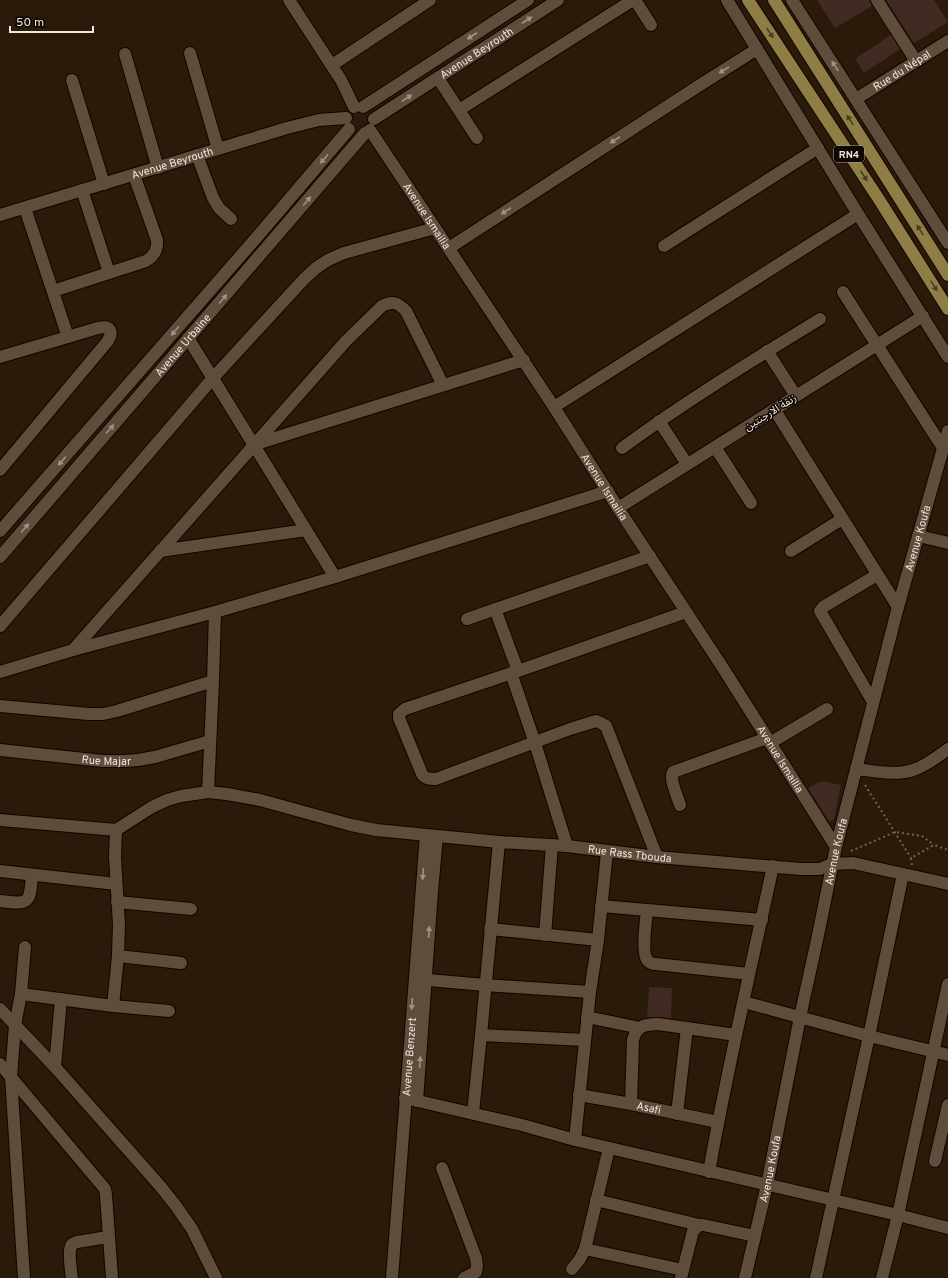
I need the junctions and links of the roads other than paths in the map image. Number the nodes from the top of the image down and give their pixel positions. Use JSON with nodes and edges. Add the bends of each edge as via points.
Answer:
{"nodes":[{"id":1,"x":430,"y":0,"type":"edge"},
{"id":2,"x":528,"y":0,"type":"edge"},
{"id":3,"x":558,"y":0,"type":"edge"},
{"id":4,"x":634,"y":0,"type":"edge"},
{"id":5,"x":727,"y":0,"type":"edge"},
{"id":6,"x":748,"y":0,"type":"edge"},
{"id":7,"x":774,"y":0,"type":"edge"},
{"id":8,"x":792,"y":0,"type":"edge"},
{"id":9,"x":877,"y":0,"type":"edge"},
{"id":10,"x":292,"y":1,"type":"edge"},
{"id":11,"x":651,"y":25,"type":"dead end"},
{"id":12,"x":948,"y":41,"type":"edge"},
{"id":13,"x":758,"y":49,"type":"junction"},
{"id":14,"x":190,"y":53,"type":"dead end"},
{"id":15,"x":125,"y":54,"type":"dead end"},
{"id":16,"x":916,"y":61,"type":"junction"},
{"id":17,"x":332,"y":65,"type":"junction"},
{"id":18,"x":438,"y":78,"type":"junction"},
{"id":19,"x":72,"y":80,"type":"dead end"},
{"id":20,"x":856,"y":99,"type":"junction"},
{"id":21,"x":359,"y":107,"type":"junction"},
{"id":22,"x":459,"y":110,"type":"junction"},
{"id":23,"x":347,"y":124,"type":"junction"},
{"id":24,"x":370,"y":127,"type":"junction"},
{"id":25,"x":477,"y":138,"type":"dead end"},
{"id":26,"x":818,"y":148,"type":"junction"},
{"id":27,"x":218,"y":149,"type":"junction"},
{"id":28,"x":197,"y":155,"type":"junction"},
{"id":29,"x":158,"y":168,"type":"junction"},
{"id":30,"x":134,"y":175,"type":"junction"},
{"id":31,"x":104,"y":184,"type":"junction"},
{"id":32,"x":82,"y":190,"type":"junction"},
{"id":33,"x":25,"y":208,"type":"junction"},
{"id":34,"x":858,"y":214,"type":"junction"},
{"id":35,"x":0,"y":215,"type":"edge"},
{"id":36,"x":231,"y":218,"type":"dead end"},
{"id":37,"x":435,"y":228,"type":"junction"},
{"id":38,"x":948,"y":243,"type":"edge"},
{"id":39,"x":664,"y":246,"type":"dead end"},
{"id":40,"x":449,"y":248,"type":"junction"},
{"id":41,"x":109,"y":273,"type":"junction"},
{"id":42,"x":948,"y":275,"type":"edge"},
{"id":43,"x":53,"y":291,"type":"junction"},
{"id":44,"x":843,"y":292,"type":"dead end"},
{"id":45,"x":948,"y":309,"type":"edge"},
{"id":46,"x":923,"y":316,"type":"junction"},
{"id":47,"x":820,"y":319,"type":"dead end"},
{"id":48,"x":68,"y":337,"type":"junction"},
{"id":49,"x":188,"y":338,"type":"junction"},
{"id":50,"x":877,"y":345,"type":"junction"},
{"id":51,"x":767,"y":351,"type":"junction"},
{"id":52,"x":0,"y":357,"type":"edge"},
{"id":53,"x":948,"y":357,"type":"edge"},
{"id":54,"x":524,"y":360,"type":"junction"},
{"id":55,"x":213,"y":378,"type":"junction"},
{"id":56,"x":444,"y":385,"type":"junction"},
{"id":57,"x":796,"y":396,"type":"junction"},
{"id":58,"x":554,"y":407,"type":"junction"},
{"id":59,"x":774,"y":409,"type":"junction"},
{"id":60,"x":659,"y":421,"type":"junction"},
{"id":61,"x":948,"y":431,"type":"edge"},
{"id":62,"x":254,"y":445,"type":"junction"},
{"id":63,"x":715,"y":447,"type":"junction"},
{"id":64,"x":622,"y":448,"type":"dead end"},
{"id":65,"x":943,"y":448,"type":"junction"},
{"id":66,"x":687,"y":464,"type":"junction"},
{"id":67,"x":0,"y":470,"type":"edge"},
{"id":68,"x":608,"y":491,"type":"junction"},
{"id":69,"x":752,"y":504,"type":"dead end"},
{"id":70,"x":618,"y":508,"type":"junction"},
{"id":71,"x":842,"y":519,"type":"junction"},
{"id":72,"x":306,"y":530,"type":"junction"},
{"id":73,"x":0,"y":531,"type":"edge"},
{"id":74,"x":919,"y":536,"type":"junction"},
{"id":75,"x":948,"y":543,"type":"edge"},
{"id":76,"x":160,"y":551,"type":"junction"},
{"id":77,"x":792,"y":551,"type":"dead end"},
{"id":78,"x":650,"y":556,"type":"junction"},
{"id":79,"x":0,"y":557,"type":"edge"},
{"id":80,"x":877,"y":575,"type":"junction"},
{"id":81,"x":335,"y":577,"type":"junction"},
{"id":82,"x":898,"y":607,"type":"junction"},
{"id":83,"x":495,"y":609,"type":"junction"},
{"id":84,"x":216,"y":612,"type":"junction"},
{"id":85,"x":686,"y":612,"type":"junction"},
{"id":86,"x":467,"y":619,"type":"dead end"},
{"id":87,"x":0,"y":626,"type":"edge"},
{"id":88,"x":73,"y":650,"type":"junction"},
{"id":89,"x":0,"y":672,"type":"edge"},
{"id":90,"x":514,"y":672,"type":"junction"},
{"id":91,"x":214,"y":681,"type":"junction"},
{"id":92,"x":873,"y":702,"type":"junction"},
{"id":93,"x":0,"y":706,"type":"edge"},
{"id":94,"x":827,"y":709,"type":"dead end"},
{"id":95,"x":210,"y":741,"type":"junction"},
{"id":96,"x":768,"y":741,"type":"junction"},
{"id":97,"x":535,"y":743,"type":"junction"},
{"id":98,"x":948,"y":749,"type":"edge"},
{"id":99,"x":0,"y":750,"type":"edge"},
{"id":100,"x":856,"y":769,"type":"junction"},
{"id":101,"x":208,"y":792,"type":"junction"},
{"id":102,"x":680,"y":805,"type":"dead end"},
{"id":103,"x":0,"y":820,"type":"edge"},
{"id":104,"x":116,"y":830,"type":"junction"},
{"id":105,"x":432,"y":836,"type":"junction"},
{"id":106,"x":498,"y":842,"type":"junction"},
{"id":107,"x":552,"y":845,"type":"junction"},
{"id":108,"x":567,"y":846,"type":"junction"},
{"id":109,"x":842,"y":847,"type":"junction"},
{"id":110,"x":607,"y":852,"type":"junction"},
{"id":111,"x":657,"y":857,"type":"junction"},
{"id":112,"x":832,"y":864,"type":"junction"},
{"id":113,"x":773,"y":866,"type":"junction"},
{"id":114,"x":904,"y":870,"type":"junction"},
{"id":115,"x":0,"y":871,"type":"edge"},
{"id":116,"x":32,"y":875,"type":"junction"},
{"id":117,"x":116,"y":884,"type":"junction"},
{"id":118,"x":948,"y":884,"type":"edge"},
{"id":119,"x":0,"y":902,"type":"edge"},
{"id":120,"x":117,"y":902,"type":"junction"},
{"id":121,"x":601,"y":906,"type":"junction"},
{"id":122,"x":191,"y":908,"type":"dead end"},
{"id":123,"x":647,"y":911,"type":"junction"},
{"id":124,"x":762,"y":920,"type":"junction"},
{"id":125,"x":490,"y":929,"type":"junction"},
{"id":126,"x":545,"y":935,"type":"junction"},
{"id":127,"x":598,"y":940,"type":"junction"},
{"id":128,"x":25,"y":947,"type":"dead end"},
{"id":129,"x":118,"y":956,"type":"junction"},
{"id":130,"x":181,"y":963,"type":"dead end"},
{"id":131,"x":749,"y":974,"type":"junction"},
{"id":132,"x":420,"y":980,"type":"junction"},
{"id":133,"x":948,"y":984,"type":"edge"},
{"id":134,"x":485,"y":986,"type":"junction"},
{"id":135,"x":590,"y":992,"type":"junction"},
{"id":136,"x":21,"y":994,"type":"junction"},
{"id":137,"x":61,"y":999,"type":"junction"},
{"id":138,"x":744,"y":1002,"type":"junction"},
{"id":139,"x":113,"y":1006,"type":"junction"},
{"id":140,"x":0,"y":1009,"type":"edge"},
{"id":141,"x":169,"y":1011,"type":"dead end"},
{"id":142,"x":587,"y":1017,"type":"junction"},
{"id":143,"x":800,"y":1017,"type":"junction"},
{"id":144,"x":15,"y":1025,"type":"junction"},
{"id":145,"x":640,"y":1028,"type":"junction"},
{"id":146,"x":687,"y":1028,"type":"junction"},
{"id":147,"x":481,"y":1035,"type":"junction"},
{"id":148,"x":736,"y":1035,"type":"junction"},
{"id":149,"x":869,"y":1036,"type":"junction"},
{"id":150,"x":585,"y":1040,"type":"junction"},
{"id":151,"x":933,"y":1052,"type":"junction"},
{"id":152,"x":948,"y":1055,"type":"edge"},
{"id":153,"x":0,"y":1064,"type":"edge"},
{"id":154,"x":55,"y":1067,"type":"junction"},
{"id":155,"x":11,"y":1077,"type":"junction"},
{"id":156,"x":579,"y":1095,"type":"junction"},
{"id":157,"x":405,"y":1098,"type":"junction"},
{"id":158,"x":417,"y":1101,"type":"junction"},
{"id":159,"x":630,"y":1104,"type":"junction"},
{"id":160,"x":948,"y":1105,"type":"edge"},
{"id":161,"x":473,"y":1113,"type":"junction"},
{"id":162,"x":677,"y":1114,"type":"junction"},
{"id":163,"x":718,"y":1122,"type":"junction"},
{"id":164,"x":575,"y":1140,"type":"junction"},
{"id":165,"x":609,"y":1148,"type":"junction"},
{"id":166,"x":935,"y":1161,"type":"dead end"},
{"id":167,"x":442,"y":1168,"type":"dead end"},
{"id":168,"x":709,"y":1172,"type":"junction"},
{"id":169,"x":767,"y":1185,"type":"junction"},
{"id":170,"x":596,"y":1200,"type":"junction"},
{"id":171,"x":833,"y":1200,"type":"junction"},
{"id":172,"x":898,"y":1215,"type":"junction"},
{"id":173,"x":699,"y":1225,"type":"junction"},
{"id":174,"x":948,"y":1228,"type":"edge"},
{"id":175,"x":754,"y":1236,"type":"junction"},
{"id":176,"x":108,"y":1238,"type":"junction"},
{"id":177,"x":584,"y":1250,"type":"junction"},
{"id":178,"x":572,"y":1269,"type":"dead end"},
{"id":179,"x":682,"y":1274,"type":"edge"},
{"id":180,"x":24,"y":1278,"type":"edge"},
{"id":181,"x":72,"y":1278,"type":"edge"},
{"id":182,"x":112,"y":1278,"type":"edge"},
{"id":183,"x":216,"y":1278,"type":"edge"},
{"id":184,"x":392,"y":1278,"type":"edge"},
{"id":185,"x":464,"y":1278,"type":"edge"},
{"id":186,"x":745,"y":1278,"type":"edge"},
{"id":187,"x":816,"y":1278,"type":"edge"},
{"id":188,"x":882,"y":1278,"type":"edge"}],
"edges":[{"from":1,"to":17,"type":"street"},
{"from":2,"to":21,"type":"street","name":"Avenue Beyrouth","one_way":true},
{"from":18,"to":3,"type":"street","name":"Avenue Beyrouth","one_way":true},
{"from":4,"to":11,"type":"street"},
{"from":4,"to":22,"type":"street"},
{"from":5,"to":13,"type":"street"},
{"from":6,"to":45,"type":"main road","number":"RN4","one_way":true},
{"from":42,"to":7,"type":"main road","number":"RN4","one_way":true},
{"from":20,"to":8,"type":"street","one_way":true},
{"from":9,"to":16,"type":"street"},
{"from":10,"to":17,"type":"street"},
{"from":12,"to":16,"type":"street","name":"Rue du Népal"},
{"from":13,"to":26,"type":"street"},
{"from":13,"to":40,"type":"street","one_way":true},
{"from":14,"to":27,"type":"street"},
{"from":15,"to":29,"type":"street"},
{"from":16,"to":20,"type":"street","name":"Rue du Népal"},
{"from":17,"to":21,"type":"street"},
{"from":18,"to":22,"type":"street"},
{"from":24,"to":18,"type":"street","name":"Avenue Beyrouth","one_way":true},
{"from":19,"to":31,"type":"street"},
{"from":20,"to":38,"type":"street"},
{"from":21,"to":23,"type":"street","via":[[347,114]]},
{"from":21,"to":24,"type":"street","via":[[371,111]]},
{"from":22,"to":25,"type":"street"},
{"from":23,"to":24,"type":"street","via":[[356,134]]},
{"from":23,"to":27,"type":"street","name":"Avenue Beyrouth","via":[[319,120]]},
{"from":23,"to":73,"type":"street","name":"Avenue Urbaine","one_way":true,"via":[[257,238]]},
{"from":24,"to":37,"type":"street","name":"Avenue Ismailia"},
{"from":49,"to":24,"type":"street","name":"Avenue Urbaine","one_way":true},
{"from":26,"to":34,"type":"street"},
{"from":26,"to":39,"type":"street"},
{"from":27,"to":28,"type":"street","name":"Avenue Beyrouth"},
{"from":28,"to":29,"type":"street","name":"Avenue Beyrouth"},
{"from":28,"to":36,"type":"street","via":[[213,198],[219,208]]},
{"from":29,"to":30,"type":"street","name":"Avenue Beyrouth"},
{"from":30,"to":31,"type":"street","name":"Avenue Beyrouth"},
{"from":30,"to":41,"type":"street","via":[[157,240],[157,250],[146,261]]},
{"from":31,"to":32,"type":"street","name":"Avenue Beyrouth"},
{"from":32,"to":33,"type":"street","name":"Avenue Beyrouth"},
{"from":32,"to":41,"type":"street"},
{"from":33,"to":35,"type":"street","name":"Avenue Beyrouth"},
{"from":33,"to":43,"type":"street"},
{"from":34,"to":46,"type":"street"},
{"from":34,"to":58,"type":"street"},
{"from":37,"to":40,"type":"street","name":"Avenue Ismailia"},
{"from":37,"to":55,"type":"street","via":[[344,253],[316,268]]},
{"from":40,"to":54,"type":"street","name":"Avenue Ismailia"},
{"from":41,"to":43,"type":"street"},
{"from":43,"to":48,"type":"street"},
{"from":44,"to":50,"type":"street"},
{"from":46,"to":50,"type":"street","name":"زنقة الارجنتين"},
{"from":46,"to":53,"type":"street"},
{"from":47,"to":51,"type":"street"},
{"from":48,"to":52,"type":"street"},
{"from":48,"to":67,"type":"street","via":[[103,327],[111,331],[107,342]]},
{"from":49,"to":55,"type":"street"},
{"from":79,"to":49,"type":"street","name":"Avenue Urbaine","one_way":true},
{"from":50,"to":57,"type":"street","name":"زنقة الارجنتين"},
{"from":50,"to":65,"type":"street"},
{"from":51,"to":57,"type":"street"},
{"from":51,"to":60,"type":"street"},
{"from":54,"to":56,"type":"street"},
{"from":54,"to":58,"type":"street","name":"Avenue Ismailia"},
{"from":55,"to":62,"type":"street"},
{"from":55,"to":87,"type":"street"},
{"from":56,"to":62,"type":"street"},
{"from":56,"to":62,"type":"street","via":[[406,311],[395,303],[388,303],[376,311],[346,341]]},
{"from":57,"to":59,"type":"street","name":"زنقة الارجنتين"},
{"from":58,"to":68,"type":"street","name":"Avenue Ismailia"},
{"from":59,"to":63,"type":"street","name":"زنقة الارجنتين"},
{"from":59,"to":71,"type":"street"},
{"from":60,"to":64,"type":"street"},
{"from":60,"to":66,"type":"street"},
{"from":61,"to":65,"type":"street","name":"Avenue Koufa"},
{"from":62,"to":72,"type":"street"},
{"from":62,"to":76,"type":"street"},
{"from":63,"to":66,"type":"street","name":"زنقة الارجنتين"},
{"from":63,"to":69,"type":"street"},
{"from":65,"to":74,"type":"street","name":"Avenue Koufa"},
{"from":66,"to":70,"type":"street","name":"زنقة الارجنتين"},
{"from":68,"to":70,"type":"street","name":"Avenue Ismailia"},
{"from":68,"to":81,"type":"street"},
{"from":70,"to":78,"type":"street","name":"Avenue Ismailia"},
{"from":71,"to":77,"type":"street"},
{"from":71,"to":80,"type":"street"},
{"from":72,"to":76,"type":"street"},
{"from":72,"to":81,"type":"street"},
{"from":74,"to":75,"type":"street"},
{"from":74,"to":82,"type":"street","name":"Avenue Koufa"},
{"from":76,"to":88,"type":"street"},
{"from":78,"to":83,"type":"street"},
{"from":78,"to":85,"type":"street","name":"Avenue Ismailia"},
{"from":80,"to":82,"type":"street"},
{"from":80,"to":92,"type":"street","via":[[820,611]]},
{"from":81,"to":84,"type":"street"},
{"from":82,"to":92,"type":"street","name":"Avenue Koufa"},
{"from":83,"to":86,"type":"street"},
{"from":83,"to":90,"type":"street"},
{"from":84,"to":88,"type":"street"},
{"from":84,"to":91,"type":"street"},
{"from":85,"to":90,"type":"street"},
{"from":85,"to":96,"type":"street","name":"Avenue Ismailia"},
{"from":88,"to":89,"type":"street"},
{"from":90,"to":97,"type":"street"},
{"from":90,"to":97,"type":"street","via":[[405,709],[399,714],[399,718],[422,774],[431,780]]},
{"from":91,"to":93,"type":"street","via":[[103,714]]},
{"from":91,"to":95,"type":"street"},
{"from":92,"to":100,"type":"street","name":"Avenue Koufa"},
{"from":94,"to":96,"type":"street"},
{"from":95,"to":99,"type":"street","name":"Rue Majar","via":[[155,757],[126,761],[103,761]]},
{"from":95,"to":101,"type":"street"},
{"from":96,"to":102,"type":"street","via":[[673,772],[671,777]]},
{"from":96,"to":109,"type":"street","name":"Avenue Ismailia"},
{"from":97,"to":108,"type":"street"},
{"from":97,"to":111,"type":"street","via":[[596,722],[606,726]]},
{"from":98,"to":100,"type":"street","via":[[927,764],[912,770],[894,772]]},
{"from":100,"to":109,"type":"street","name":"Avenue Koufa"},
{"from":101,"to":104,"type":"street","name":"Rue Rass Tbouda","via":[[167,800]]},
{"from":101,"to":105,"type":"street","name":"Rue Rass Tbouda","via":[[260,800],[376,830]]},
{"from":103,"to":104,"type":"street"},
{"from":104,"to":117,"type":"street"},
{"from":105,"to":106,"type":"street","name":"Rue Rass Tbouda"},
{"from":105,"to":132,"type":"street","name":"Avenue Benzert"},
{"from":106,"to":107,"type":"street","name":"Rue Rass Tbouda"},
{"from":106,"to":125,"type":"street"},
{"from":107,"to":108,"type":"street","name":"Rue Rass Tbouda"},
{"from":107,"to":126,"type":"street"},
{"from":108,"to":110,"type":"street","name":"Rue Rass Tbouda"},
{"from":109,"to":112,"type":"street","name":"Avenue Koufa"},
{"from":110,"to":111,"type":"street","name":"Rue Rass Tbouda"},
{"from":110,"to":121,"type":"street"},
{"from":111,"to":113,"type":"street","name":"Rue Rass Tbouda"},
{"from":112,"to":113,"type":"street","name":"Rue Rass Tbouda","via":[[820,869]]},
{"from":112,"to":114,"type":"street","name":"Rue Rass Tbouda","via":[[853,863]]},
{"from":112,"to":143,"type":"street","name":"Avenue Koufa"},
{"from":113,"to":124,"type":"street"},
{"from":114,"to":118,"type":"street","name":"Rue Rass Tbouda"},
{"from":114,"to":149,"type":"street"},
{"from":115,"to":116,"type":"street"},
{"from":116,"to":117,"type":"street"},
{"from":116,"to":119,"type":"street","via":[[31,892],[27,901]]},
{"from":117,"to":120,"type":"street"},
{"from":120,"to":122,"type":"street"},
{"from":120,"to":129,"type":"street"},
{"from":121,"to":123,"type":"street"},
{"from":121,"to":127,"type":"street"},
{"from":123,"to":124,"type":"street"},
{"from":123,"to":131,"type":"street","via":[[644,949],[649,962]]},
{"from":124,"to":131,"type":"street"},
{"from":125,"to":126,"type":"street"},
{"from":125,"to":134,"type":"street"},
{"from":126,"to":127,"type":"street"},
{"from":127,"to":135,"type":"street"},
{"from":128,"to":136,"type":"street"},
{"from":129,"to":130,"type":"street"},
{"from":129,"to":139,"type":"street"},
{"from":131,"to":138,"type":"street"},
{"from":132,"to":134,"type":"street"},
{"from":132,"to":157,"type":"street","name":"Avenue Benzert","one_way":true},
{"from":158,"to":132,"type":"street","name":"Avenue Benzert","one_way":true},
{"from":133,"to":151,"type":"street"},
{"from":134,"to":135,"type":"street"},
{"from":134,"to":147,"type":"street"},
{"from":135,"to":142,"type":"street"},
{"from":136,"to":137,"type":"street"},
{"from":136,"to":144,"type":"street"},
{"from":137,"to":139,"type":"street"},
{"from":137,"to":154,"type":"street"},
{"from":138,"to":143,"type":"street"},
{"from":138,"to":148,"type":"street"},
{"from":139,"to":141,"type":"street"},
{"from":140,"to":144,"type":"street"},
{"from":142,"to":145,"type":"street"},
{"from":142,"to":150,"type":"street"},
{"from":143,"to":149,"type":"street"},
{"from":143,"to":169,"type":"street","name":"Avenue Koufa"},
{"from":144,"to":154,"type":"street"},
{"from":144,"to":155,"type":"street"},
{"from":145,"to":146,"type":"street","via":[[658,1024]]},
{"from":145,"to":159,"type":"street","via":[[633,1040]]},
{"from":146,"to":148,"type":"street"},
{"from":146,"to":162,"type":"street"},
{"from":147,"to":150,"type":"street"},
{"from":147,"to":161,"type":"street"},
{"from":148,"to":163,"type":"street"},
{"from":149,"to":151,"type":"street"},
{"from":149,"to":171,"type":"street"},
{"from":150,"to":156,"type":"street"},
{"from":151,"to":152,"type":"street"},
{"from":151,"to":172,"type":"street"},
{"from":153,"to":155,"type":"street"},
{"from":154,"to":183,"type":"street","via":[[176,1206],[192,1229]]},
{"from":155,"to":176,"type":"street","via":[[105,1189]]},
{"from":155,"to":180,"type":"street"},
{"from":156,"to":159,"type":"street","name":"Asafi"},
{"from":156,"to":164,"type":"street"},
{"from":157,"to":158,"type":"street"},
{"from":157,"to":184,"type":"street","name":"Avenue Benzert"},
{"from":158,"to":161,"type":"street"},
{"from":159,"to":162,"type":"street","name":"Asafi"},
{"from":160,"to":166,"type":"street"},
{"from":161,"to":164,"type":"street"},
{"from":162,"to":163,"type":"street","name":"Asafi"},
{"from":163,"to":168,"type":"street"},
{"from":164,"to":165,"type":"street"},
{"from":165,"to":168,"type":"street"},
{"from":165,"to":170,"type":"street"},
{"from":167,"to":185,"type":"street","via":[[476,1258],[476,1272]]},
{"from":168,"to":169,"type":"street"},
{"from":169,"to":171,"type":"street"},
{"from":169,"to":175,"type":"street","name":"Avenue Koufa"},
{"from":170,"to":173,"type":"street"},
{"from":170,"to":177,"type":"street"},
{"from":171,"to":172,"type":"street"},
{"from":171,"to":187,"type":"street"},
{"from":172,"to":174,"type":"street"},
{"from":172,"to":188,"type":"street"},
{"from":173,"to":175,"type":"street"},
{"from":173,"to":179,"type":"street","via":[[693,1231]]},
{"from":175,"to":186,"type":"street","name":"Avenue Koufa"},
{"from":176,"to":181,"type":"street","via":[[77,1242],[71,1246]]},
{"from":176,"to":182,"type":"street"},
{"from":177,"to":178,"type":"street"},
{"from":177,"to":179,"type":"street"}]}
